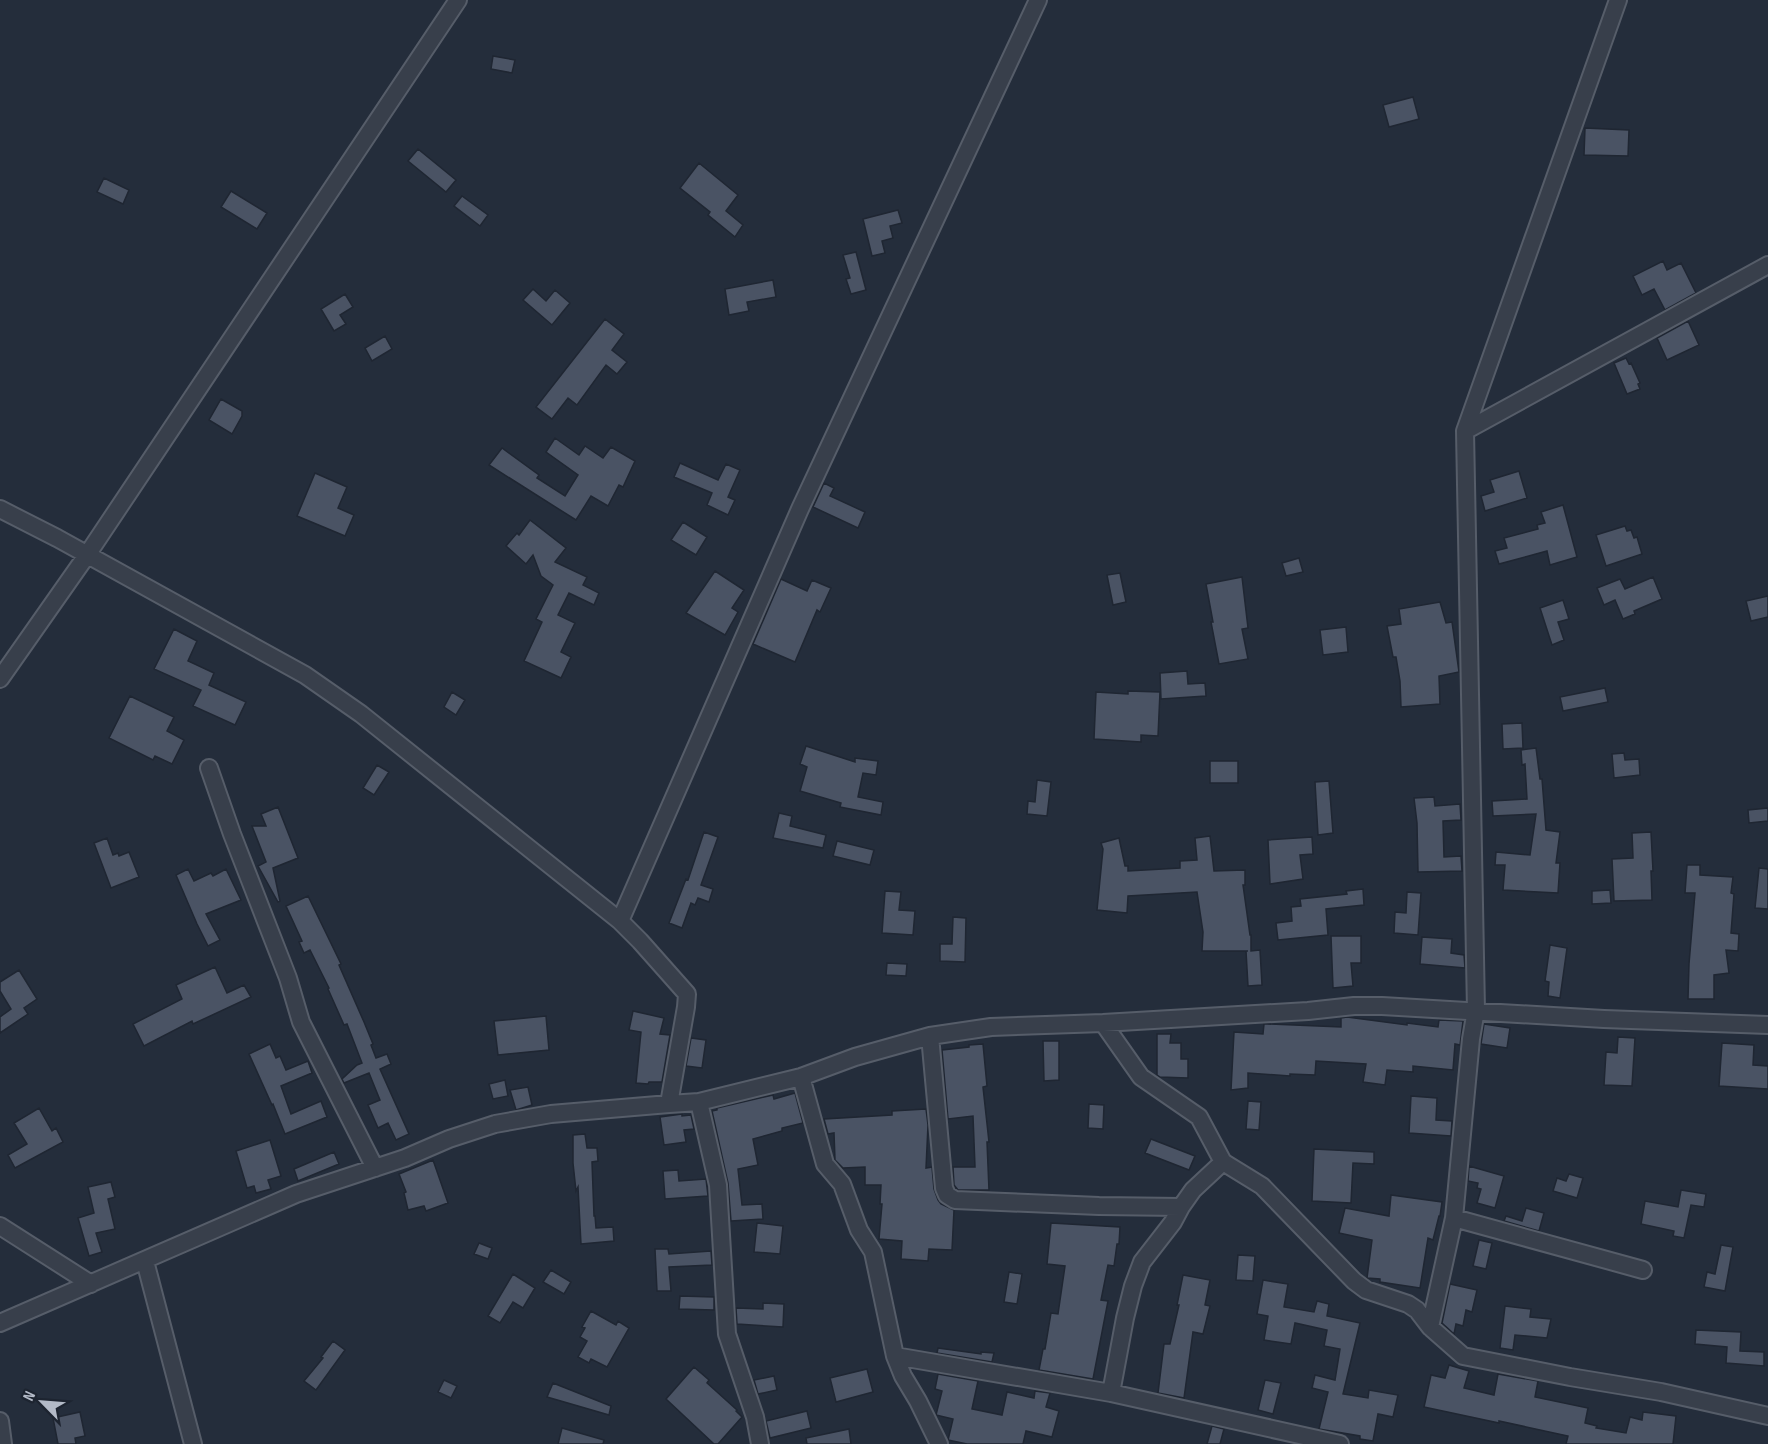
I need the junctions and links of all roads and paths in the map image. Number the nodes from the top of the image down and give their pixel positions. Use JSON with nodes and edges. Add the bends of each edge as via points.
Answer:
{"nodes":[{"id":1,"x":458,"y":0,"type":"edge"},
{"id":2,"x":1038,"y":0,"type":"edge"},
{"id":3,"x":1618,"y":0,"type":"edge"},
{"id":4,"x":1768,"y":265,"type":"edge"},
{"id":5,"x":1465,"y":431,"type":"junction"},
{"id":6,"x":0,"y":509,"type":"edge"},
{"id":7,"x":87,"y":555,"type":"junction"},
{"id":8,"x":0,"y":680,"type":"edge"},
{"id":9,"x":209,"y":768,"type":"dead end"},
{"id":10,"x":620,"y":921,"type":"junction"},
{"id":11,"x":1476,"y":1010,"type":"junction"},
{"id":12,"x":1103,"y":1023,"type":"junction"},
{"id":13,"x":1768,"y":1025,"type":"edge"},
{"id":14,"x":930,"y":1036,"type":"junction"},
{"id":15,"x":801,"y":1077,"type":"junction"},
{"id":16,"x":699,"y":1102,"type":"junction"},
{"id":17,"x":669,"y":1104,"type":"junction"},
{"id":18,"x":1223,"y":1162,"type":"junction"},
{"id":19,"x":375,"y":1168,"type":"junction"},
{"id":20,"x":1181,"y":1207,"type":"junction"},
{"id":21,"x":1454,"y":1218,"type":"junction"},
{"id":22,"x":0,"y":1226,"type":"edge"},
{"id":23,"x":145,"y":1261,"type":"junction"},
{"id":24,"x":1643,"y":1270,"type":"dead end"},
{"id":25,"x":91,"y":1284,"type":"junction"},
{"id":26,"x":0,"y":1323,"type":"edge"},
{"id":27,"x":1430,"y":1327,"type":"junction"},
{"id":28,"x":895,"y":1356,"type":"junction"},
{"id":29,"x":1111,"y":1393,"type":"junction"},
{"id":30,"x":1768,"y":1416,"type":"edge"},
{"id":31,"x":0,"y":1421,"type":"edge"},
{"id":32,"x":3,"y":1444,"type":"edge"},
{"id":33,"x":193,"y":1444,"type":"edge"},
{"id":34,"x":760,"y":1444,"type":"edge"},
{"id":35,"x":939,"y":1444,"type":"edge"},
{"id":36,"x":1340,"y":1444,"type":"edge"}],
"edges":[{"from":1,"to":7,"type":"street"},
{"from":2,"to":10,"type":"street","via":[[800,509]]},
{"from":3,"to":5,"type":"street"},
{"from":4,"to":5,"type":"street"},
{"from":5,"to":11,"type":"street"},
{"from":6,"to":7,"type":"street"},
{"from":7,"to":8,"type":"street"},
{"from":7,"to":10,"type":"street","via":[[305,675],[361,714]]},
{"from":9,"to":19,"type":"street","via":[[301,1022]]},
{"from":10,"to":17,"type":"street","via":[[687,994]]},
{"from":11,"to":12,"type":"street","via":[[1354,1006]]},
{"from":11,"to":13,"type":"street"},
{"from":11,"to":21,"type":"street"},
{"from":12,"to":14,"type":"street","via":[[991,1028]]},
{"from":12,"to":18,"type":"street","via":[[1141,1077],[1199,1117]]},
{"from":14,"to":15,"type":"street"},
{"from":14,"to":20,"type":"street","via":[[947,1195],[955,1200]]},
{"from":15,"to":16,"type":"street"},
{"from":15,"to":28,"type":"street","via":[[825,1164],[842,1184],[859,1230],[873,1252]]},
{"from":16,"to":17,"type":"street"},
{"from":16,"to":34,"type":"street","via":[[718,1185],[727,1334]]},
{"from":17,"to":19,"type":"street","via":[[552,1114],[495,1124]]},
{"from":18,"to":20,"type":"street"},
{"from":18,"to":27,"type":"street","via":[[1262,1186],[1354,1281],[1366,1290],[1408,1304]]},
{"from":19,"to":23,"type":"street","via":[[296,1194]]},
{"from":20,"to":29,"type":"street","via":[[1142,1262],[1125,1318]]},
{"from":21,"to":24,"type":"street"},
{"from":21,"to":27,"type":"street"},
{"from":22,"to":25,"type":"street"},
{"from":23,"to":25,"type":"street"},
{"from":23,"to":33,"type":"street"},
{"from":25,"to":26,"type":"street"},
{"from":27,"to":30,"type":"street","via":[[1463,1356]]},
{"from":28,"to":29,"type":"street"},
{"from":28,"to":35,"type":"street"},
{"from":29,"to":36,"type":"street"},
{"from":31,"to":32,"type":"street"}]}
